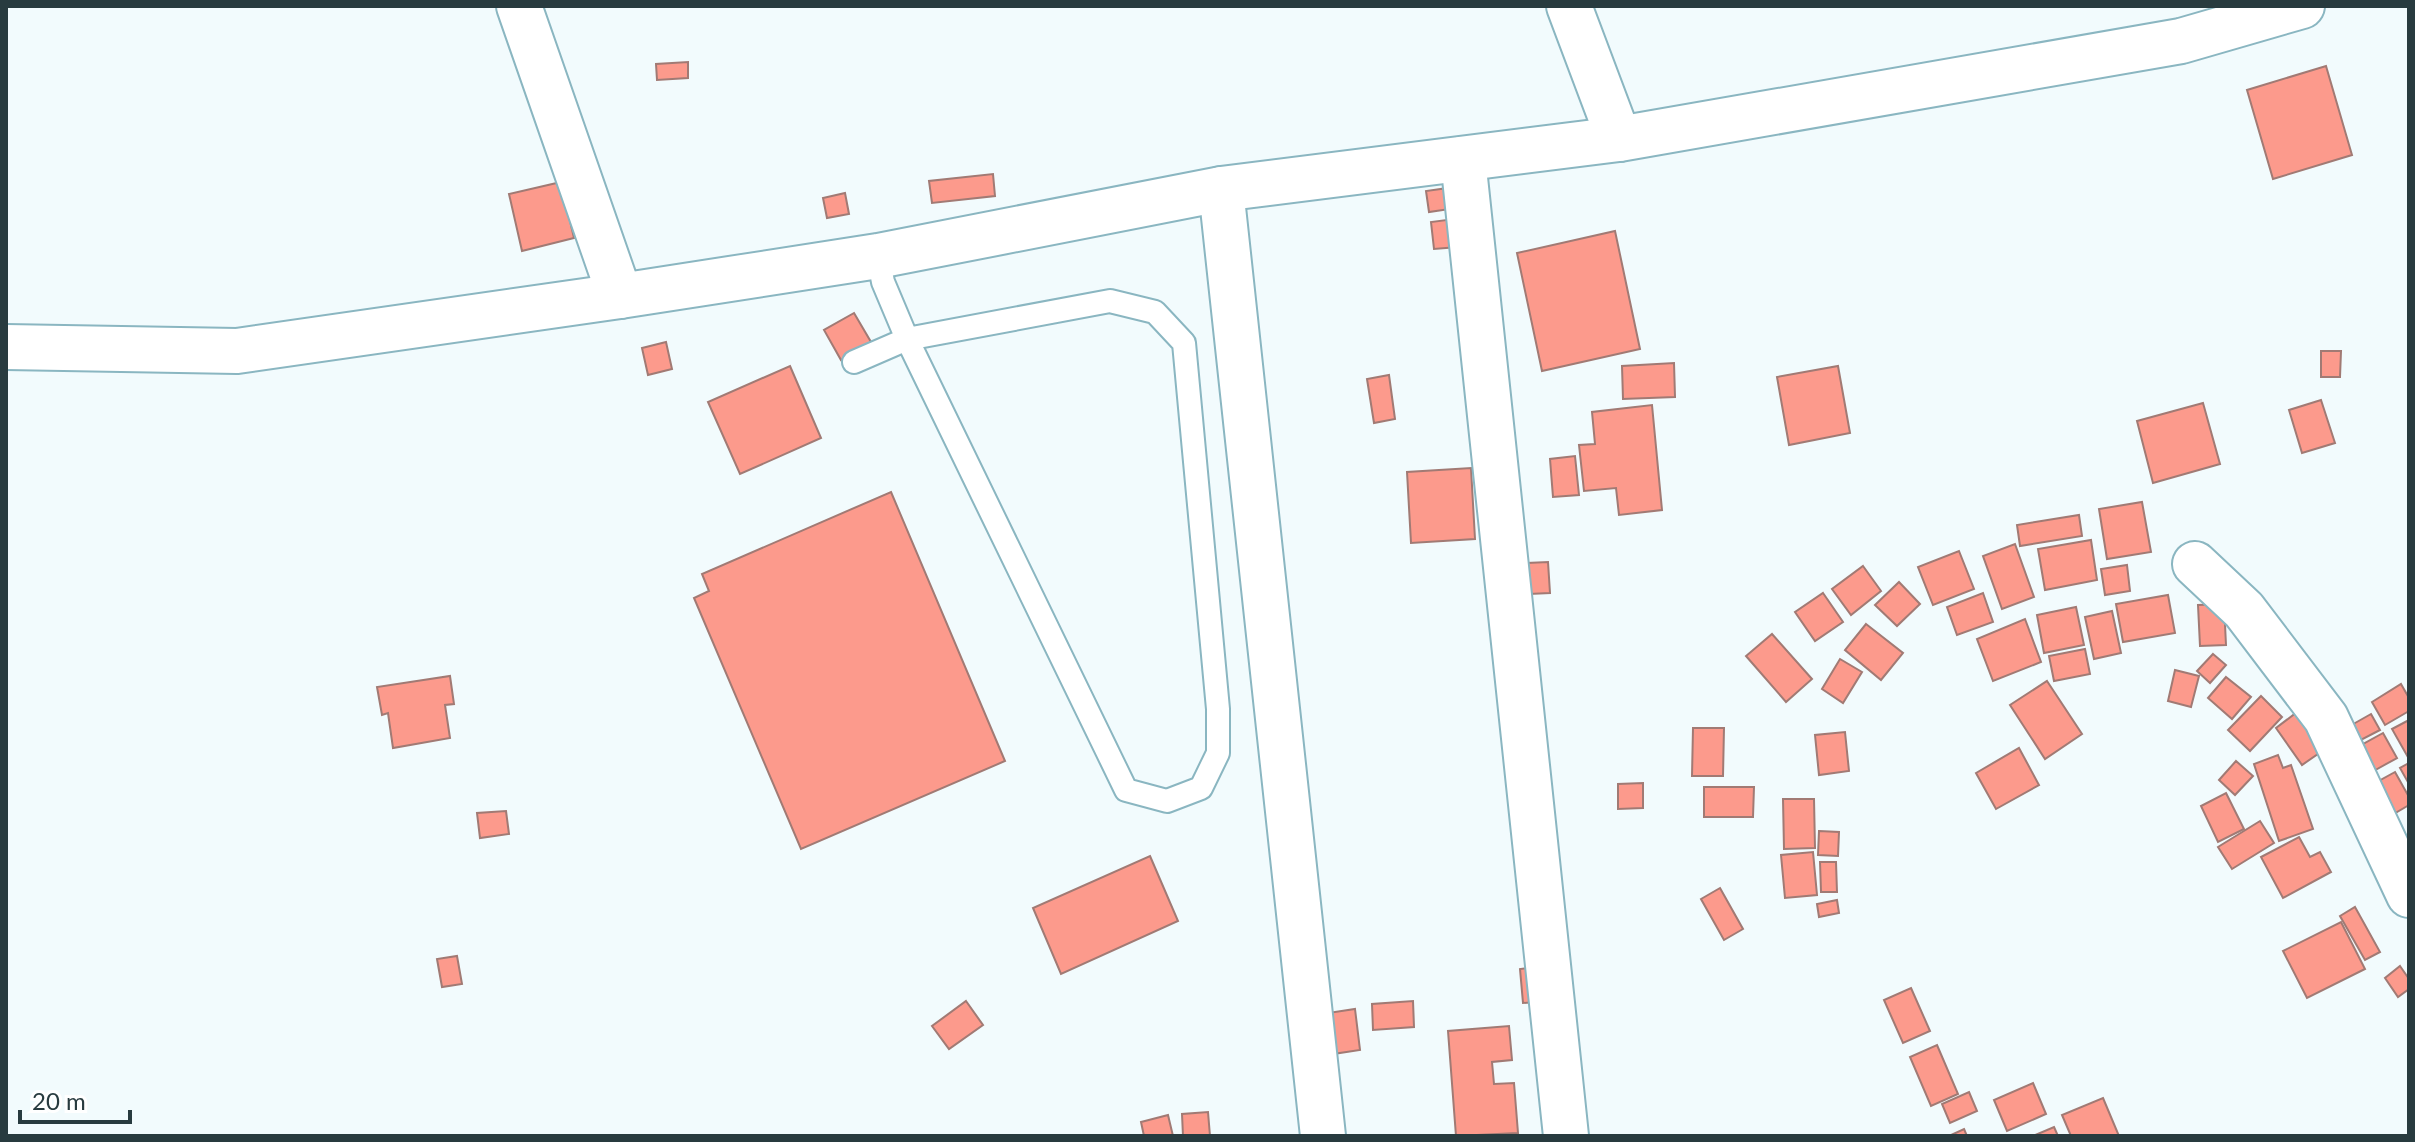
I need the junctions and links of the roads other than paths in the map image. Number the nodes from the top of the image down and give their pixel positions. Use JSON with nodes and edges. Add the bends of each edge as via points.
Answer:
{"nodes":[{"id":1,"x":519,"y":6,"type":"edge"},
{"id":2,"x":1569,"y":6,"type":"edge"},
{"id":3,"x":2302,"y":6,"type":"edge"},
{"id":4,"x":1619,"y":139,"type":"junction"},
{"id":5,"x":1463,"y":159,"type":"junction"},
{"id":6,"x":1221,"y":189,"type":"junction"},
{"id":7,"x":878,"y":256,"type":"junction"},
{"id":8,"x":620,"y":296,"type":"junction"},
{"id":9,"x":907,"y":339,"type":"junction"},
{"id":10,"x":6,"y":347,"type":"edge"},
{"id":11,"x":854,"y":362,"type":"dead end"},
{"id":12,"x":2195,"y":564,"type":"dead end"},
{"id":13,"x":2409,"y":895,"type":"edge"},
{"id":14,"x":1323,"y":1136,"type":"edge"},
{"id":15,"x":1566,"y":1136,"type":"edge"}],
"edges":[{"from":1,"to":8,"type":"street"},
{"from":2,"to":4,"type":"street"},
{"from":3,"to":4,"type":"street","via":[[2181,41]]},
{"from":4,"to":5,"type":"street"},
{"from":5,"to":6,"type":"street"},
{"from":5,"to":15,"type":"street"},
{"from":6,"to":7,"type":"street"},
{"from":6,"to":14,"type":"street"},
{"from":7,"to":8,"type":"street"},
{"from":7,"to":9,"type":"lane"},
{"from":8,"to":10,"type":"street","via":[[237,351]]},
{"from":9,"to":9,"type":"lane","via":[[1126,790],[1167,801],[1201,788],[1218,753],[1218,709],[1184,343],[1155,312],[1110,301]]},
{"from":9,"to":11,"type":"lane"},
{"from":12,"to":13,"type":"street","via":[[2244,610],[2326,718]]}]}
